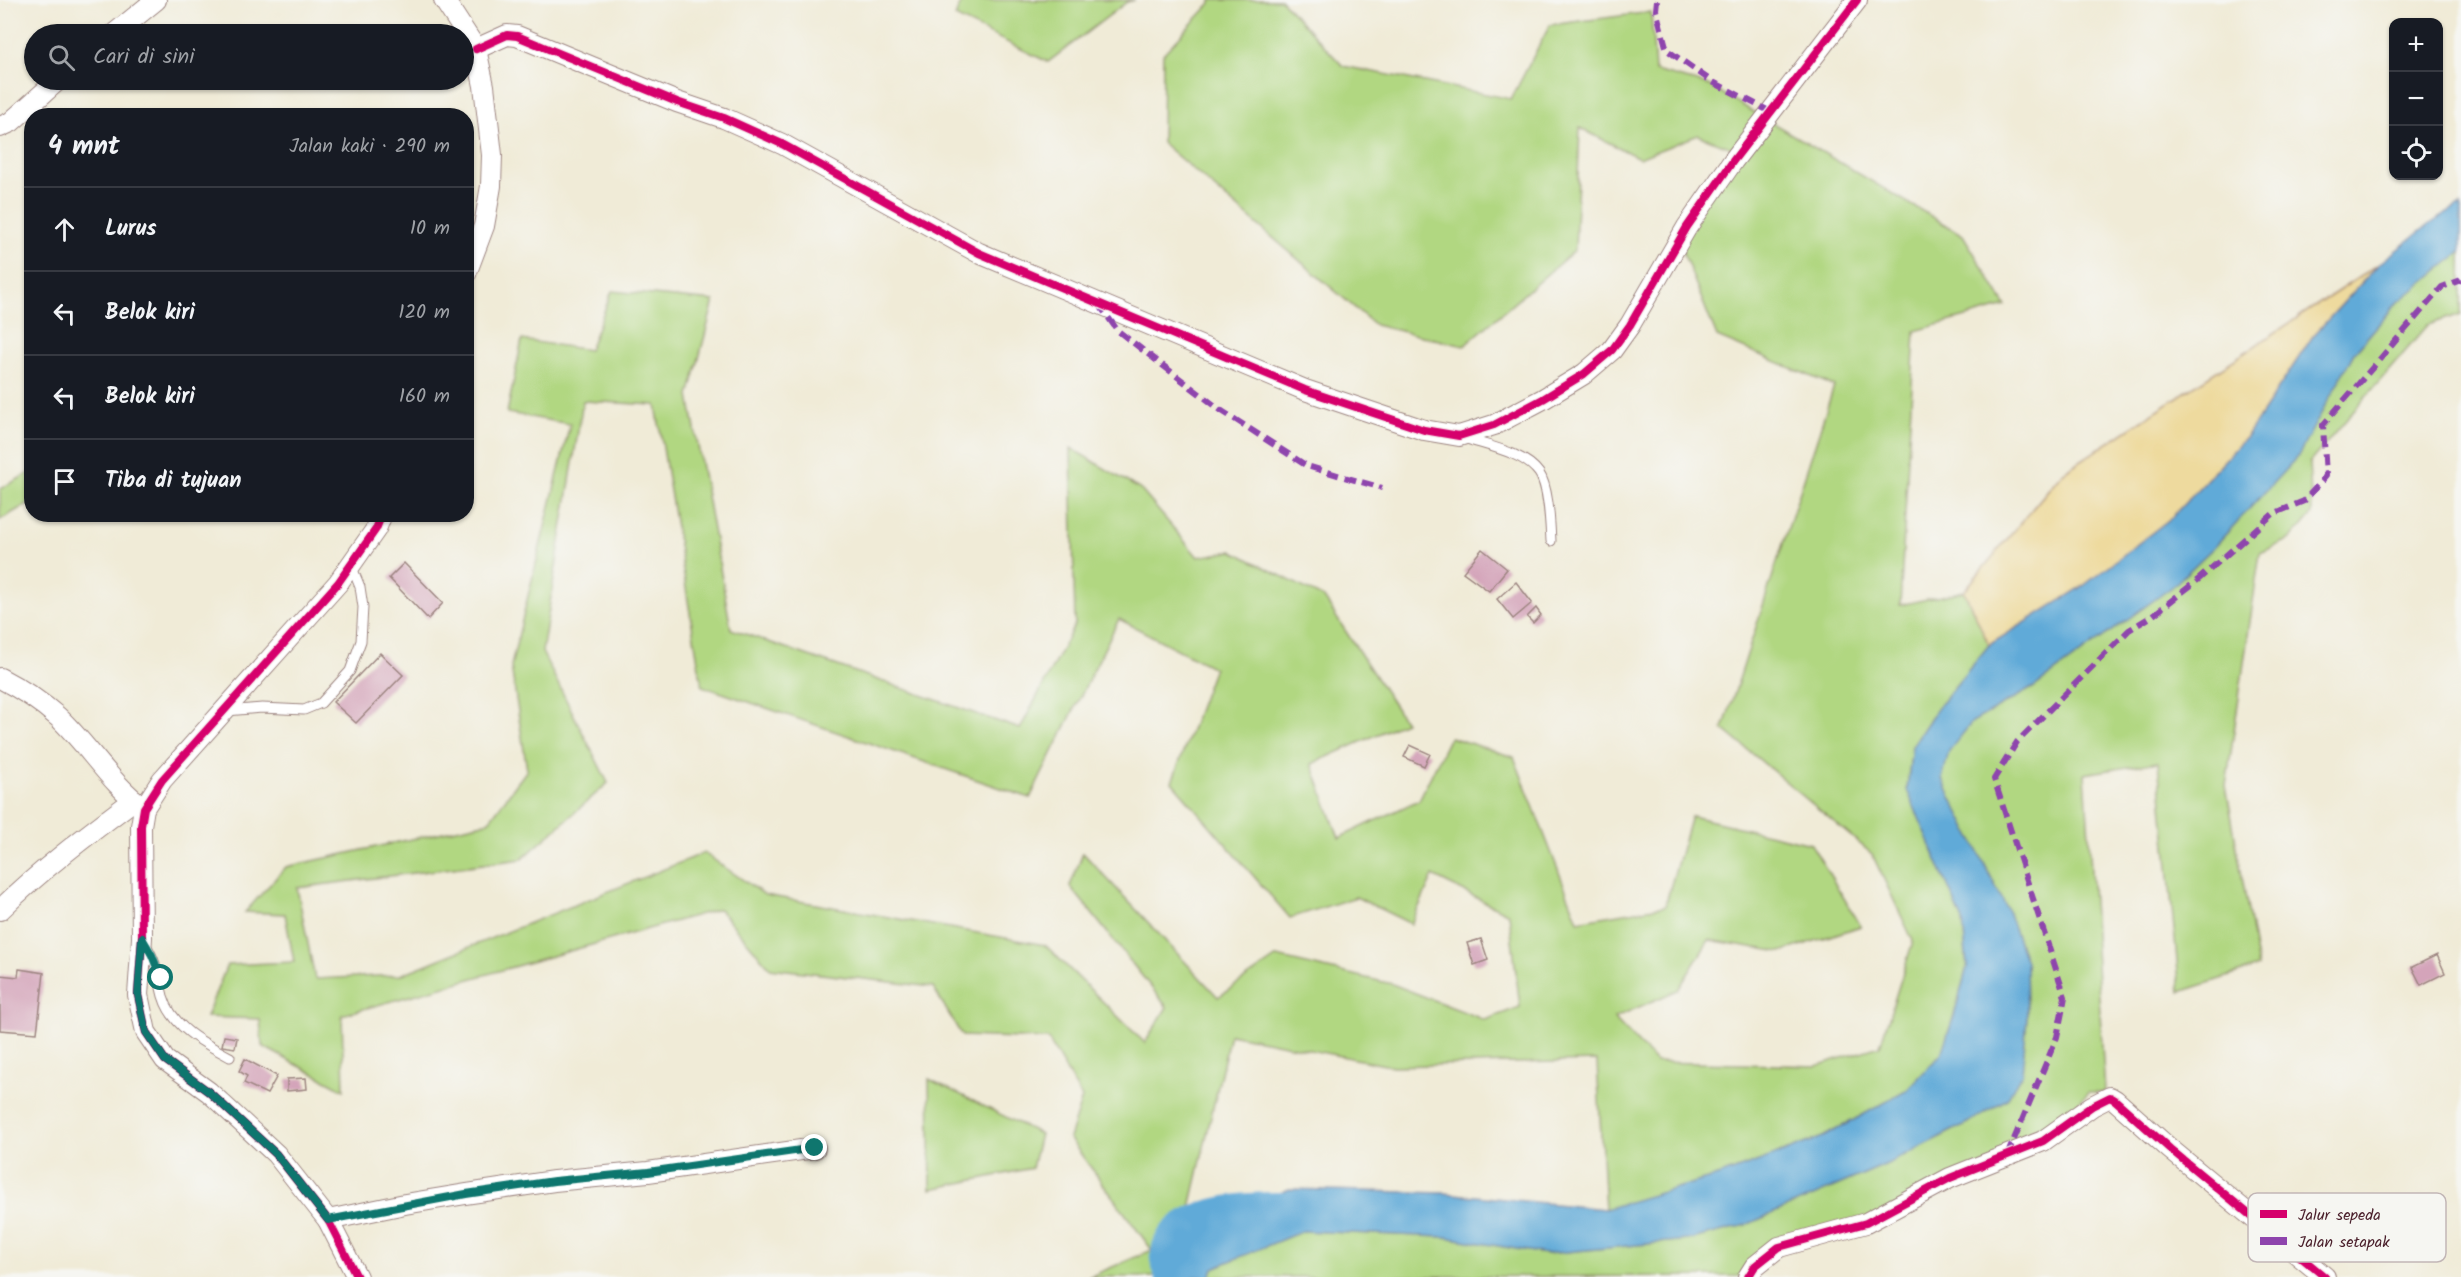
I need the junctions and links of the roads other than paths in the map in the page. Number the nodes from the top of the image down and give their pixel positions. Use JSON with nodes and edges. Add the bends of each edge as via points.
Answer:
{"nodes":[{"id":1,"x":156,"y":0,"type":"edge"},
{"id":2,"x":444,"y":0,"type":"edge"},
{"id":3,"x":1857,"y":0,"type":"edge"},
{"id":4,"x":126,"y":24,"type":"edge"},
{"id":5,"x":460,"y":24,"type":"edge"},
{"id":6,"x":474,"y":46,"type":"edge"},
{"id":7,"x":476,"y":49,"type":"junction"},
{"id":8,"x":47,"y":90,"type":"edge"},
{"id":9,"x":27,"y":108,"type":"edge"},
{"id":10,"x":24,"y":110,"type":"edge"},
{"id":11,"x":0,"y":127,"type":"edge"},
{"id":12,"x":474,"y":253,"type":"edge"},
{"id":13,"x":1459,"y":436,"type":"junction"},
{"id":14,"x":379,"y":522,"type":"edge"},
{"id":15,"x":1551,"y":541,"type":"dead end"},
{"id":16,"x":351,"y":565,"type":"junction"},
{"id":17,"x":0,"y":678,"type":"edge"},
{"id":18,"x":224,"y":711,"type":"junction"},
{"id":19,"x":139,"y":804,"type":"junction"},
{"id":20,"x":0,"y":910,"type":"edge"},
{"id":21,"x":142,"y":938,"type":"junction"},
{"id":22,"x":230,"y":1057,"type":"dead end"},
{"id":23,"x":815,"y":1148,"type":"dead end"},
{"id":24,"x":2248,"y":1213,"type":"edge"},
{"id":25,"x":328,"y":1220,"type":"junction"},
{"id":26,"x":2307,"y":1262,"type":"edge"},
{"id":27,"x":357,"y":1277,"type":"edge"},
{"id":28,"x":1748,"y":1277,"type":"edge"},
{"id":29,"x":2325,"y":1277,"type":"edge"}],
"edges":[{"from":1,"to":4,"type":"street"},
{"from":2,"to":5,"type":"street"},
{"from":3,"to":13,"type":"street","via":[[1733,161],[1687,227],[1612,350],[1584,374],[1543,399],[1494,425]]},
{"from":6,"to":7,"type":"street"},
{"from":7,"to":12,"type":"street","via":[[492,155],[484,226]]},
{"from":7,"to":13,"type":"street","via":[[507,35],[517,36],[782,144],[979,253],[1305,390],[1424,430]]},
{"from":8,"to":9,"type":"street"},
{"from":10,"to":11,"type":"street"},
{"from":13,"to":15,"type":"lane","via":[[1523,459],[1540,473],[1550,510]]},
{"from":14,"to":16,"type":"street"},
{"from":16,"to":18,"type":"street"},
{"from":16,"to":18,"type":"lane","via":[[363,607],[361,641],[350,671],[321,703],[304,710]]},
{"from":17,"to":19,"type":"street","via":[[58,717],[116,784]]},
{"from":18,"to":19,"type":"street"},
{"from":19,"to":20,"type":"street","via":[[80,839]]},
{"from":19,"to":21,"type":"street"},
{"from":21,"to":22,"type":"lane","via":[[157,967],[170,1013],[181,1027]]},
{"from":21,"to":25,"type":"street","via":[[138,995],[146,1032],[165,1060],[209,1092],[276,1154]]},
{"from":23,"to":25,"type":"street","via":[[466,1194]]},
{"from":24,"to":28,"type":"street","via":[[2110,1097],[2043,1141],[1950,1178],[1866,1223],[1779,1247],[1755,1266]]},
{"from":25,"to":27,"type":"street"},
{"from":26,"to":29,"type":"street"}]}
